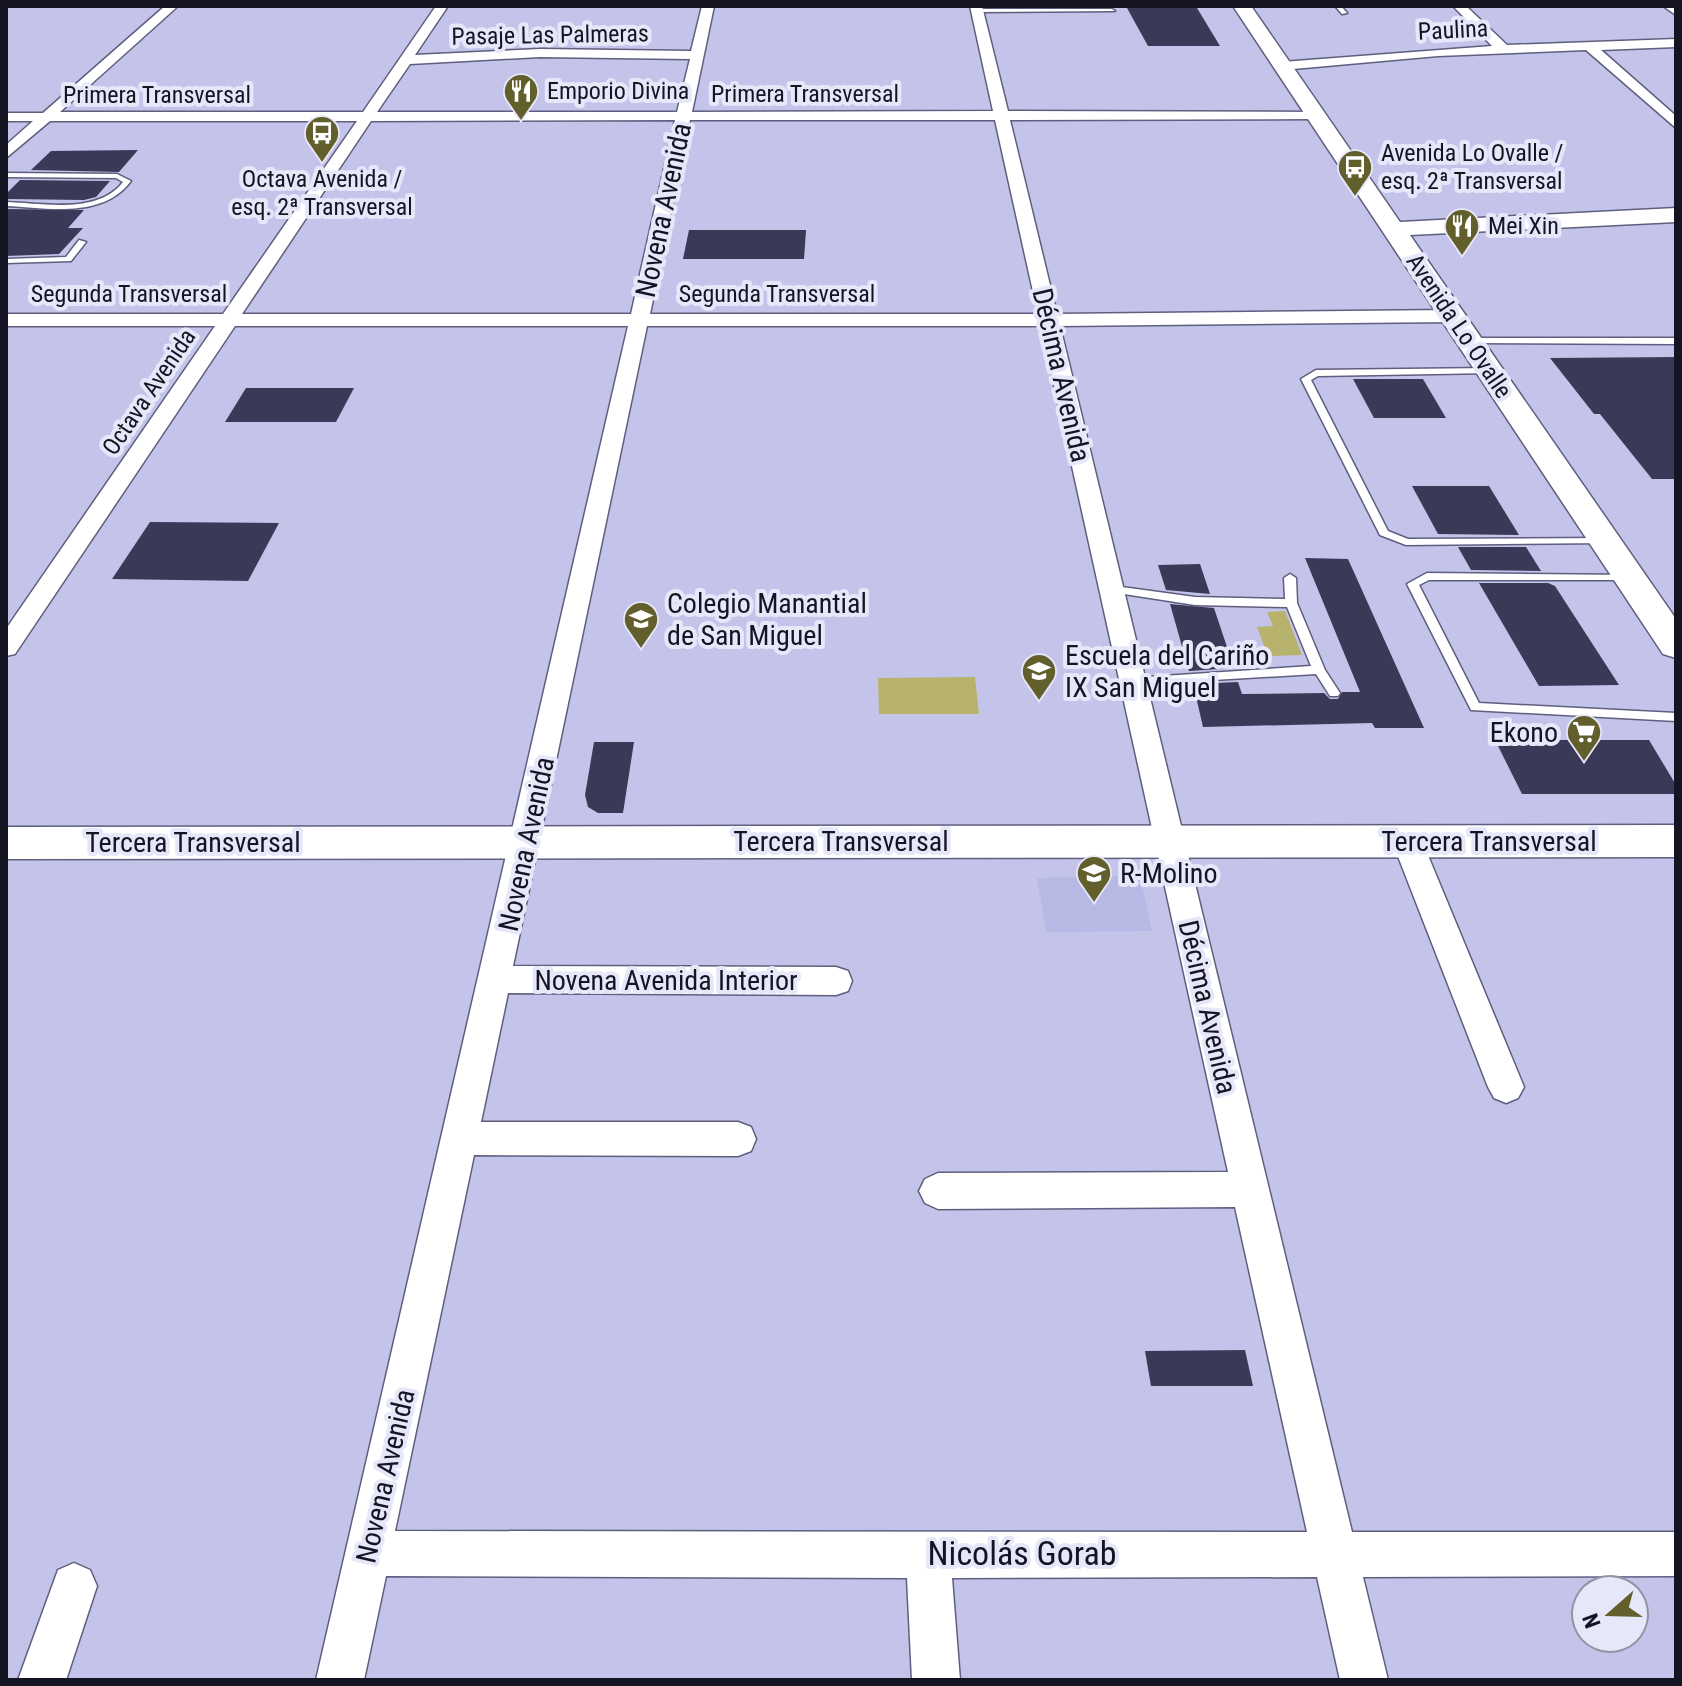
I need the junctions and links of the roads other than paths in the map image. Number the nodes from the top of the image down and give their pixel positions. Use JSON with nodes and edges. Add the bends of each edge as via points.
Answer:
{"nodes":[{"id":1,"x":172,"y":6,"type":"edge"},
{"id":2,"x":442,"y":6,"type":"edge"},
{"id":3,"x":708,"y":6,"type":"edge"},
{"id":4,"x":1242,"y":6,"type":"edge"},
{"id":5,"x":1338,"y":6,"type":"edge"},
{"id":6,"x":1459,"y":6,"type":"edge"},
{"id":7,"x":1669,"y":6,"type":"edge"},
{"id":8,"x":976,"y":8,"type":"edge"},
{"id":9,"x":1112,"y":11,"type":"dead end"},
{"id":10,"x":1676,"y":11,"type":"edge"},
{"id":11,"x":1344,"y":13,"type":"dead end"},
{"id":12,"x":1676,"y":43,"type":"edge"},
{"id":13,"x":1589,"y":46,"type":"junction"},
{"id":14,"x":1503,"y":49,"type":"junction"},
{"id":15,"x":697,"y":55,"type":"junction"},
{"id":16,"x":405,"y":60,"type":"junction"},
{"id":17,"x":1282,"y":66,"type":"junction"},
{"id":18,"x":1316,"y":115,"type":"junction"},
{"id":19,"x":683,"y":116,"type":"junction"},
{"id":20,"x":1002,"y":116,"type":"junction"},
{"id":21,"x":6,"y":117,"type":"edge"},
{"id":22,"x":47,"y":117,"type":"junction"},
{"id":23,"x":365,"y":117,"type":"junction"},
{"id":24,"x":1676,"y":124,"type":"edge"},
{"id":25,"x":6,"y":153,"type":"edge"},
{"id":26,"x":6,"y":175,"type":"edge"},
{"id":27,"x":6,"y":204,"type":"edge"},
{"id":28,"x":1676,"y":215,"type":"edge"},
{"id":29,"x":1394,"y":229,"type":"junction"},
{"id":30,"x":82,"y":242,"type":"dead end"},
{"id":31,"x":6,"y":261,"type":"edge"},
{"id":32,"x":6,"y":320,"type":"edge"},
{"id":33,"x":230,"y":320,"type":"junction"},
{"id":34,"x":639,"y":320,"type":"junction"},
{"id":35,"x":1050,"y":320,"type":"junction"},
{"id":36,"x":1461,"y":329,"type":"junction"},
{"id":37,"x":1676,"y":341,"type":"edge"},
{"id":38,"x":1490,"y":371,"type":"junction"},
{"id":39,"x":1605,"y":541,"type":"junction"},
{"id":40,"x":1629,"y":577,"type":"junction"},
{"id":41,"x":1290,"y":578,"type":"dead end"},
{"id":42,"x":1111,"y":588,"type":"junction"},
{"id":43,"x":1291,"y":603,"type":"junction"},
{"id":44,"x":1666,"y":616,"type":"edge"},
{"id":45,"x":1676,"y":646,"type":"edge"},
{"id":46,"x":6,"y":648,"type":"edge"},
{"id":47,"x":1319,"y":670,"type":"junction"},
{"id":48,"x":1133,"y":682,"type":"junction"},
{"id":49,"x":1334,"y":693,"type":"dead end"},
{"id":50,"x":1676,"y":717,"type":"edge"},
{"id":51,"x":527,"y":841,"type":"junction"},
{"id":52,"x":1169,"y":841,"type":"junction"},
{"id":53,"x":1407,"y":841,"type":"junction"},
{"id":54,"x":1676,"y":841,"type":"edge"},
{"id":55,"x":6,"y":843,"type":"edge"},
{"id":56,"x":497,"y":979,"type":"junction"},
{"id":57,"x":836,"y":981,"type":"dead end"},
{"id":58,"x":1506,"y":1087,"type":"dead end"},
{"id":59,"x":461,"y":1138,"type":"junction"},
{"id":60,"x":738,"y":1139,"type":"dead end"},
{"id":61,"x":1250,"y":1189,"type":"junction"},
{"id":62,"x":938,"y":1191,"type":"dead end"},
{"id":63,"x":368,"y":1552,"type":"junction"},
{"id":64,"x":928,"y":1553,"type":"junction"},
{"id":65,"x":1334,"y":1554,"type":"junction"},
{"id":66,"x":1676,"y":1554,"type":"edge"},
{"id":67,"x":74,"y":1586,"type":"dead end"},
{"id":68,"x":42,"y":1680,"type":"edge"},
{"id":69,"x":340,"y":1680,"type":"edge"},
{"id":70,"x":936,"y":1680,"type":"edge"},
{"id":71,"x":1364,"y":1680,"type":"edge"}],
"edges":[{"from":1,"to":22,"type":"street"},
{"from":2,"to":16,"type":"street","name":"Octava Avenida"},
{"from":3,"to":15,"type":"street","name":"Novena Avenida"},
{"from":4,"to":17,"type":"main road","name":"Avenida Lo Ovalle"},
{"from":5,"to":11,"type":"lane"},
{"from":6,"to":14,"type":"street"},
{"from":7,"to":10,"type":"street"},
{"from":8,"to":9,"type":"lane"},
{"from":8,"to":20,"type":"street","name":"Décima Avenida"},
{"from":12,"to":13,"type":"street","name":"Paulina"},
{"from":13,"to":14,"type":"street","name":"Paulina"},
{"from":13,"to":24,"type":"street"},
{"from":14,"to":17,"type":"street","name":"Paulina"},
{"from":15,"to":16,"type":"street","name":"Pasaje Las Palmeras","via":[[540,53]]},
{"from":15,"to":19,"type":"street","name":"Novena Avenida"},
{"from":16,"to":23,"type":"street","name":"Octava Avenida"},
{"from":17,"to":18,"type":"main road","name":"Avenida Lo Ovalle"},
{"from":18,"to":20,"type":"street","name":"Primera Transversal"},
{"from":18,"to":29,"type":"main road","name":"Avenida Lo Ovalle"},
{"from":19,"to":20,"type":"street","name":"Primera Transversal"},
{"from":19,"to":23,"type":"street","name":"Primera Transversal"},
{"from":19,"to":34,"type":"street","name":"Novena Avenida"},
{"from":20,"to":35,"type":"street","name":"Décima Avenida"},
{"from":21,"to":22,"type":"street","name":"Primera Transversal"},
{"from":22,"to":23,"type":"street","name":"Primera Transversal"},
{"from":22,"to":25,"type":"street"},
{"from":23,"to":33,"type":"street","name":"Octava Avenida"},
{"from":26,"to":27,"type":"lane","via":[[117,176],[127,181],[109,200],[95,204]]},
{"from":28,"to":29,"type":"main road"},
{"from":29,"to":36,"type":"main road","name":"Avenida Lo Ovalle"},
{"from":30,"to":31,"type":"lane","via":[[68,259]]},
{"from":32,"to":33,"type":"street","name":"Segunda Transversal"},
{"from":33,"to":34,"type":"street","name":"Segunda Transversal"},
{"from":33,"to":46,"type":"street","name":"Octava Avenida"},
{"from":34,"to":35,"type":"street","name":"Segunda Transversal"},
{"from":34,"to":51,"type":"street","name":"Novena Avenida"},
{"from":35,"to":36,"type":"street","name":"Segunda Transversal"},
{"from":35,"to":42,"type":"street","name":"Décima Avenida"},
{"from":36,"to":37,"type":"lane"},
{"from":36,"to":38,"type":"main road","name":"Avenida Lo Ovalle"},
{"from":38,"to":39,"type":"main road","name":"Avenida Lo Ovalle"},
{"from":38,"to":39,"type":"lane","via":[[1316,373],[1306,379],[1384,533],[1393,539]]},
{"from":39,"to":40,"type":"main road","name":"Avenida Lo Ovalle"},
{"from":40,"to":44,"type":"main road","name":"Avenida Lo Ovalle"},
{"from":40,"to":50,"type":"lane","via":[[1427,576],[1413,584],[1475,707]]},
{"from":41,"to":43,"type":"lane"},
{"from":42,"to":43,"type":"lane","via":[[1223,603]]},
{"from":42,"to":48,"type":"street","name":"Décima Avenida"},
{"from":43,"to":47,"type":"lane"},
{"from":44,"to":45,"type":"main road","name":"Avenida Lo Ovalle"},
{"from":47,"to":48,"type":"lane"},
{"from":47,"to":49,"type":"lane"},
{"from":48,"to":52,"type":"street","name":"Décima Avenida"},
{"from":51,"to":52,"type":"main road","name":"Tercera Transversal"},
{"from":51,"to":55,"type":"main road","name":"Tercera Transversal"},
{"from":51,"to":56,"type":"street","name":"Novena Avenida"},
{"from":52,"to":53,"type":"main road","name":"Tercera Transversal"},
{"from":52,"to":61,"type":"street","name":"Décima Avenida"},
{"from":53,"to":54,"type":"main road","name":"Tercera Transversal"},
{"from":53,"to":58,"type":"street"},
{"from":56,"to":57,"type":"street","name":"Novena Avenida Interior"},
{"from":56,"to":59,"type":"street","name":"Novena Avenida"},
{"from":59,"to":60,"type":"street"},
{"from":59,"to":63,"type":"street","name":"Novena Avenida"},
{"from":61,"to":62,"type":"street"},
{"from":61,"to":65,"type":"street","name":"Décima Avenida"},
{"from":63,"to":64,"type":"street","name":"Nicolás Gorab"},
{"from":63,"to":69,"type":"street","name":"Novena Avenida"},
{"from":64,"to":65,"type":"street","name":"Nicolás Gorab"},
{"from":64,"to":70,"type":"street"},
{"from":65,"to":66,"type":"street","name":"Nicolás Gorab"},
{"from":65,"to":71,"type":"street","name":"Décima Avenida"},
{"from":67,"to":68,"type":"street"}]}
